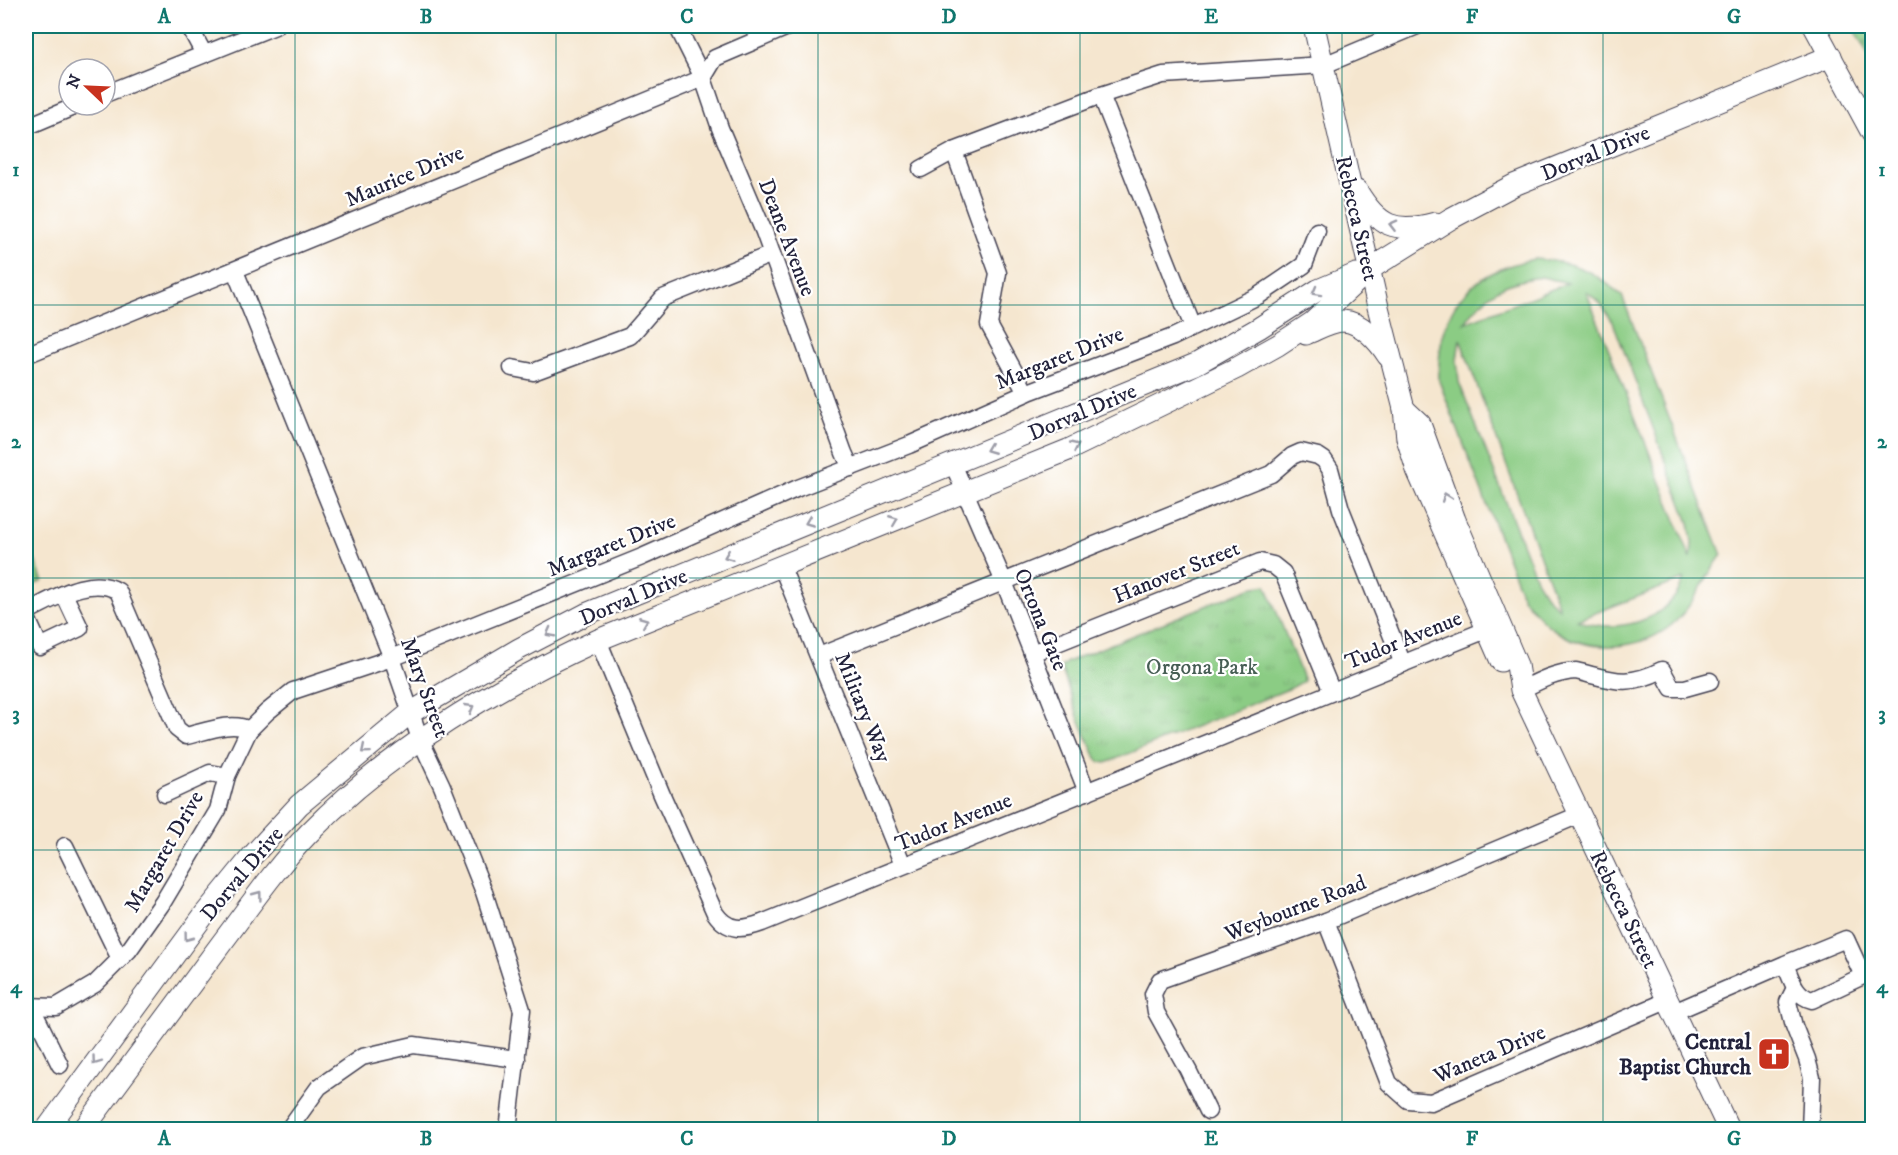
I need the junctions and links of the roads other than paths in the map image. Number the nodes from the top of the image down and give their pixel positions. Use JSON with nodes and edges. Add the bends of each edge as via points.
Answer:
{"nodes":[{"id":1,"x":189,"y":26,"type":"edge"},
{"id":2,"x":276,"y":26,"type":"edge"},
{"id":3,"x":676,"y":26,"type":"edge"},
{"id":4,"x":790,"y":26,"type":"edge"},
{"id":5,"x":1314,"y":26,"type":"edge"},
{"id":6,"x":1418,"y":26,"type":"edge"},
{"id":7,"x":1814,"y":26,"type":"edge"},
{"id":8,"x":204,"y":54,"type":"junction"},
{"id":9,"x":1831,"y":56,"type":"junction"},
{"id":10,"x":1324,"y":64,"type":"junction"},
{"id":11,"x":703,"y":78,"type":"junction"},
{"id":12,"x":117,"y":89,"type":"edge"},
{"id":13,"x":1101,"y":95,"type":"junction"},
{"id":14,"x":57,"y":113,"type":"edge"},
{"id":15,"x":26,"y":126,"type":"edge"},
{"id":16,"x":1872,"y":133,"type":"edge"},
{"id":17,"x":954,"y":151,"type":"junction"},
{"id":18,"x":921,"y":169,"type":"dead end"},
{"id":19,"x":1348,"y":178,"type":"junction"},
{"id":20,"x":1450,"y":219,"type":"junction"},
{"id":21,"x":1317,"y":231,"type":"dead end"},
{"id":22,"x":772,"y":254,"type":"junction"},
{"id":23,"x":1370,"y":269,"type":"junction"},
{"id":24,"x":235,"y":271,"type":"junction"},
{"id":25,"x":1193,"y":327,"type":"junction"},
{"id":26,"x":1278,"y":345,"type":"junction"},
{"id":27,"x":26,"y":355,"type":"edge"},
{"id":28,"x":512,"y":368,"type":"dead end"},
{"id":29,"x":1394,"y":368,"type":"junction"},
{"id":30,"x":1026,"y":393,"type":"junction"},
{"id":31,"x":1404,"y":409,"type":"junction"},
{"id":32,"x":953,"y":464,"type":"junction"},
{"id":33,"x":851,"y":468,"type":"junction"},
{"id":34,"x":965,"y":492,"type":"junction"},
{"id":35,"x":781,"y":565,"type":"junction"},
{"id":36,"x":1004,"y":582,"type":"junction"},
{"id":37,"x":64,"y":594,"type":"junction"},
{"id":38,"x":26,"y":614,"type":"edge"},
{"id":39,"x":1486,"y":630,"type":"junction"},
{"id":40,"x":598,"y":640,"type":"junction"},
{"id":41,"x":1032,"y":653,"type":"junction"},
{"id":42,"x":819,"y":656,"type":"junction"},
{"id":43,"x":392,"y":658,"type":"junction"},
{"id":44,"x":1404,"y":664,"type":"junction"},
{"id":45,"x":1710,"y":681,"type":"dead end"},
{"id":46,"x":1520,"y":689,"type":"junction"},
{"id":47,"x":1332,"y":693,"type":"junction"},
{"id":48,"x":410,"y":713,"type":"junction"},
{"id":49,"x":249,"y":730,"type":"junction"},
{"id":50,"x":420,"y":739,"type":"junction"},
{"id":51,"x":227,"y":776,"type":"junction"},
{"id":52,"x":1087,"y":792,"type":"junction"},
{"id":53,"x":165,"y":794,"type":"dead end"},
{"id":54,"x":1579,"y":815,"type":"junction"},
{"id":55,"x":65,"y":846,"type":"dead end"},
{"id":56,"x":903,"y":865,"type":"junction"},
{"id":57,"x":1326,"y":921,"type":"junction"},
{"id":58,"x":120,"y":959,"type":"junction"},
{"id":59,"x":1785,"y":964,"type":"junction"},
{"id":60,"x":1795,"y":988,"type":"junction"},
{"id":61,"x":28,"y":1006,"type":"edge"},
{"id":62,"x":1671,"y":1006,"type":"junction"},
{"id":63,"x":517,"y":1059,"type":"junction"},
{"id":64,"x":60,"y":1065,"type":"dead end"},
{"id":65,"x":1208,"y":1111,"type":"dead end"},
{"id":66,"x":46,"y":1130,"type":"edge"},
{"id":67,"x":83,"y":1130,"type":"edge"},
{"id":68,"x":288,"y":1130,"type":"edge"},
{"id":69,"x":508,"y":1130,"type":"edge"},
{"id":70,"x":1729,"y":1130,"type":"edge"},
{"id":71,"x":1810,"y":1130,"type":"edge"}],
"edges":[{"from":1,"to":8,"type":"street"},
{"from":2,"to":8,"type":"street"},
{"from":3,"to":11,"type":"street","name":"Deane Avenue"},
{"from":4,"to":11,"type":"street","via":[[715,57]]},
{"from":5,"to":10,"type":"main road","name":"Rebecca Street"},
{"from":6,"to":10,"type":"street"},
{"from":7,"to":9,"type":"main road"},
{"from":8,"to":12,"type":"street"},
{"from":9,"to":16,"type":"main road"},
{"from":9,"to":20,"type":"main road","name":"Dorval Drive","via":[[1514,185]]},
{"from":10,"to":13,"type":"street","via":[[1163,75]]},
{"from":10,"to":19,"type":"main road","name":"Rebecca Street"},
{"from":11,"to":22,"type":"street","name":"Deane Avenue"},
{"from":11,"to":24,"type":"street","name":"Maurice Drive"},
{"from":13,"to":17,"type":"street"},
{"from":13,"to":25,"type":"street"},
{"from":14,"to":15,"type":"street"},
{"from":17,"to":18,"type":"street"},
{"from":17,"to":30,"type":"street","via":[[998,273],[989,325]]},
{"from":20,"to":19,"type":"main road","one_way":true,"via":[[1418,228],[1387,225],[1374,215]]},
{"from":19,"to":23,"type":"main road","name":"Rebecca Street"},
{"from":20,"to":23,"type":"main road","name":"Dorval Drive"},
{"from":21,"to":25,"type":"street","name":"Margaret Drive","via":[[1304,265],[1258,296]]},
{"from":22,"to":28,"type":"street","via":[[663,298],[630,336],[533,372]]},
{"from":22,"to":33,"type":"street","name":"Deane Avenue"},
{"from":23,"to":26,"type":"main road","name":"Dorval Drive","via":[[1313,322]]},
{"from":23,"to":29,"type":"main road","name":"Rebecca Street"},
{"from":23,"to":32,"type":"main road","name":"Dorval Drive","one_way":true,"via":[[1318,290],[1196,364]]},
{"from":24,"to":27,"type":"street","name":"Maurice Drive"},
{"from":24,"to":43,"type":"street","name":"Mary Street"},
{"from":25,"to":30,"type":"street","name":"Margaret Drive"},
{"from":26,"to":29,"type":"main road","via":[[1326,325],[1346,322],[1370,335]]},
{"from":34,"to":26,"type":"main road","name":"Dorval Drive","one_way":true,"via":[[1068,450]]},
{"from":29,"to":31,"type":"main road","name":"Rebecca Street"},
{"from":30,"to":33,"type":"street","name":"Margaret Drive"},
{"from":31,"to":39,"type":"main road","name":"Rebecca Street","via":[[1407,438],[1418,470]]},
{"from":46,"to":31,"type":"main road","name":"Rebecca Street","one_way":true,"via":[[1517,664],[1455,520],[1420,424]]},
{"from":32,"to":34,"type":"street","name":"Ortona Gate"},
{"from":32,"to":48,"type":"main road","name":"Dorval Drive","one_way":true,"via":[[586,614]]},
{"from":33,"to":43,"type":"street","name":"Margaret Drive"},
{"from":35,"to":34,"type":"main road","name":"Dorval Drive","one_way":true},
{"from":34,"to":36,"type":"street","name":"Ortona Gate"},
{"from":40,"to":35,"type":"main road","name":"Dorval Drive","one_way":true},
{"from":35,"to":42,"type":"street","name":"Military Way"},
{"from":36,"to":41,"type":"street","name":"Ortona Gate"},
{"from":36,"to":42,"type":"street"},
{"from":36,"to":44,"type":"street","via":[[1271,474],[1301,452],[1310,453],[1330,469],[1341,509]]},
{"from":37,"to":38,"type":"street"},
{"from":37,"to":38,"type":"street","via":[[80,628],[40,647]]},
{"from":37,"to":49,"type":"street","via":[[92,584],[111,586],[118,591],[177,729],[186,736],[229,727],[243,726]]},
{"from":39,"to":44,"type":"street","name":"Tudor Avenue"},
{"from":39,"to":46,"type":"main road","name":"Rebecca Street","via":[[1506,671]]},
{"from":50,"to":40,"type":"main road","name":"Dorval Drive","one_way":true},
{"from":40,"to":56,"type":"street","name":"Tudor Avenue","via":[[662,795],[715,913],[724,924],[746,929]]},
{"from":41,"to":47,"type":"street","name":"Hanover Street","via":[[1260,562],[1283,573]]},
{"from":41,"to":52,"type":"street","name":"Ortona Gate"},
{"from":42,"to":56,"type":"street","name":"Military Way"},
{"from":43,"to":48,"type":"street","name":"Mary Street"},
{"from":43,"to":49,"type":"street","name":"Margaret Drive","via":[[293,691]]},
{"from":44,"to":47,"type":"street","name":"Tudor Avenue"},
{"from":45,"to":46,"type":"street","via":[[1672,688],[1662,670],[1627,682],[1569,671]]},
{"from":46,"to":54,"type":"main road","name":"Rebecca Street"},
{"from":47,"to":52,"type":"street","name":"Tudor Avenue"},
{"from":48,"to":50,"type":"street","name":"Mary Street"},
{"from":48,"to":66,"type":"main road","name":"Dorval Drive","one_way":true,"via":[[299,805],[253,855],[204,915]]},
{"from":49,"to":51,"type":"street","name":"Margaret Drive"},
{"from":50,"to":63,"type":"street","name":"Mary Street","via":[[484,892],[522,1010]]},
{"from":67,"to":50,"type":"main road","name":"Dorval Drive","one_way":true,"via":[[308,834]]},
{"from":51,"to":53,"type":"street","via":[[210,773]]},
{"from":51,"to":58,"type":"street","name":"Margaret Drive","via":[[218,810],[163,902]]},
{"from":52,"to":56,"type":"street","name":"Tudor Avenue"},
{"from":54,"to":57,"type":"street","name":"Weybourne Road"},
{"from":54,"to":62,"type":"main road","name":"Rebecca Street"},
{"from":55,"to":58,"type":"street"},
{"from":57,"to":62,"type":"street","name":"Waneta Drive","via":[[1389,1083],[1408,1100],[1431,1102]]},
{"from":57,"to":65,"type":"street","name":"Weybourne Road","via":[[1160,980],[1153,994],[1156,1012]]},
{"from":58,"to":61,"type":"street","name":"Margaret Drive","via":[[95,984],[56,1007]]},
{"from":59,"to":60,"type":"street"},
{"from":59,"to":60,"type":"street","name":"Waneta Drive","via":[[1846,939],[1863,976],[1812,1000],[1805,999]]},
{"from":59,"to":62,"type":"street","name":"Waneta Drive"},
{"from":60,"to":71,"type":"street","via":[[1788,1002],[1813,1086]]},
{"from":61,"to":64,"type":"street"},
{"from":62,"to":70,"type":"main road","name":"Rebecca Street"},
{"from":63,"to":68,"type":"street","via":[[414,1045],[362,1057],[319,1087]]},
{"from":63,"to":69,"type":"street","name":"Mary Street"}]}
